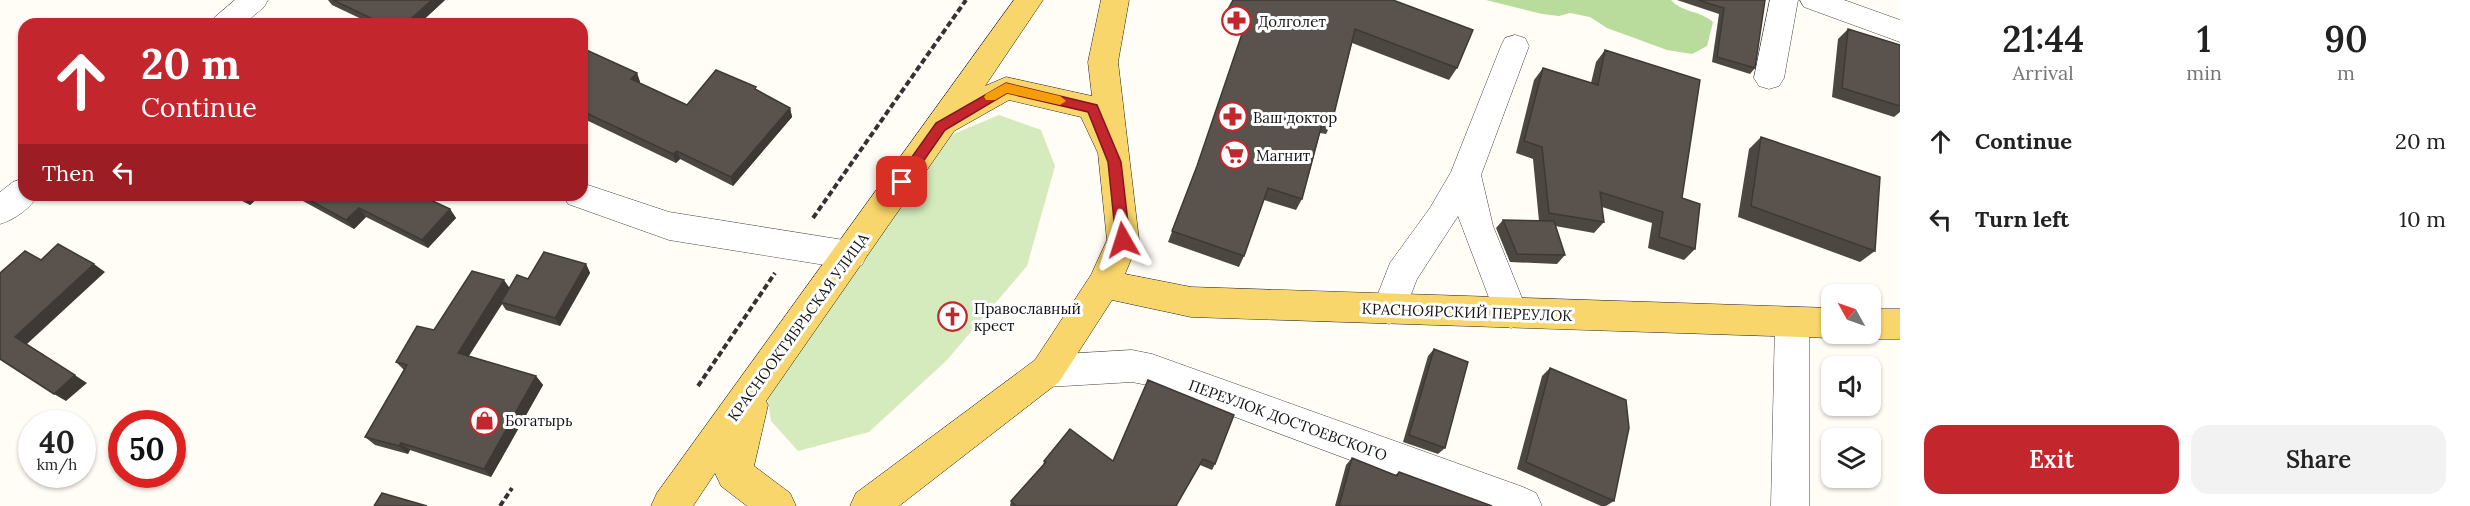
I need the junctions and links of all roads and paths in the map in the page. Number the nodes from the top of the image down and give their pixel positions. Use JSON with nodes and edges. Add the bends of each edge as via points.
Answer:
{"nodes":[{"id":1,"x":966,"y":0,"type":"edge"},
{"id":2,"x":1029,"y":0,"type":"edge"},
{"id":3,"x":1115,"y":0,"type":"edge"},
{"id":4,"x":1784,"y":0,"type":"edge"},
{"id":5,"x":1814,"y":0,"type":"edge"},
{"id":6,"x":1900,"y":31,"type":"edge"},
{"id":7,"x":1515,"y":46,"type":"dead end"},
{"id":8,"x":1769,"y":78,"type":"dead end"},
{"id":9,"x":940,"y":127,"type":"junction"},
{"id":10,"x":1115,"y":162,"type":"junction"},
{"id":11,"x":1465,"y":175,"type":"junction"},
{"id":12,"x":18,"y":196,"type":"edge"},
{"id":13,"x":588,"y":198,"type":"edge"},
{"id":14,"x":0,"y":211,"type":"edge"},
{"id":15,"x":793,"y":246,"type":"junction"},
{"id":16,"x":850,"y":255,"type":"junction"},
{"id":17,"x":1104,"y":284,"type":"junction"},
{"id":18,"x":1389,"y":309,"type":"junction"},
{"id":19,"x":1511,"y":313,"type":"junction"},
{"id":20,"x":1792,"y":323,"type":"junction"},
{"id":21,"x":1821,"y":323,"type":"edge"},
{"id":22,"x":1881,"y":324,"type":"edge"},
{"id":23,"x":1900,"y":324,"type":"edge"},
{"id":24,"x":1047,"y":371,"type":"junction"},
{"id":25,"x":698,"y":386,"type":"dead end"},
{"id":26,"x":753,"y":391,"type":"junction"},
{"id":27,"x":512,"y":488,"type":"dead end"},
{"id":28,"x":500,"y":506,"type":"edge"},
{"id":29,"x":670,"y":506,"type":"edge"},
{"id":30,"x":777,"y":506,"type":"edge"},
{"id":31,"x":868,"y":506,"type":"edge"},
{"id":32,"x":1523,"y":506,"type":"edge"},
{"id":33,"x":1790,"y":506,"type":"edge"}],
"edges":[{"from":1,"to":15,"type":"path"},
{"from":2,"to":9,"type":"main road","name":"КРАСНООКТЯБРЬСКАЯ УЛИЦА"},
{"from":3,"to":10,"type":"main road","via":[[1103,62]]},
{"from":4,"to":8,"type":"street"},
{"from":5,"to":6,"type":"street"},
{"from":7,"to":11,"type":"street"},
{"from":9,"to":10,"type":"main road","via":[[1006,88],[1092,108]]},
{"from":9,"to":16,"type":"main road","name":"КРАСНООКТЯБРЬСКАЯ УЛИЦА"},
{"from":10,"to":17,"type":"main road","via":[[1123,240]]},
{"from":11,"to":18,"type":"street","via":[[1441,218],[1402,273]]},
{"from":11,"to":19,"type":"street","via":[[1477,226]]},
{"from":12,"to":14,"type":"street"},
{"from":13,"to":15,"type":"street","via":[[669,226]]},
{"from":15,"to":16,"type":"street"},
{"from":15,"to":25,"type":"path"},
{"from":16,"to":26,"type":"main road","name":"КРАСНООКТЯБРЬСКАЯ УЛИЦА"},
{"from":17,"to":18,"type":"main road","name":"КРАСНОЯРСКИЙ ПЕРЕУЛОК","via":[[1191,302]]},
{"from":17,"to":24,"type":"main road"},
{"from":18,"to":19,"type":"main road","name":"КРАСНОЯРСКИЙ ПЕРЕУЛОК"},
{"from":19,"to":20,"type":"main road","name":"КРАСНОЯРСКИЙ ПЕРЕУЛОК"},
{"from":20,"to":21,"type":"main road","name":"КРАСНОЯРСКИЙ ПЕРЕУЛОК"},
{"from":20,"to":33,"type":"street"},
{"from":22,"to":23,"type":"main road"},
{"from":24,"to":31,"type":"main road"},
{"from":24,"to":32,"type":"street","name":"ПЕРЕУЛОК ДОСТОЕВСКОГО","via":[[1132,366],[1152,370]]},
{"from":26,"to":29,"type":"main road","name":"КРАСНООКТЯБРЬСКАЯ УЛИЦА"},
{"from":26,"to":30,"type":"main road","via":[[734,473]]},
{"from":27,"to":28,"type":"path"}]}
